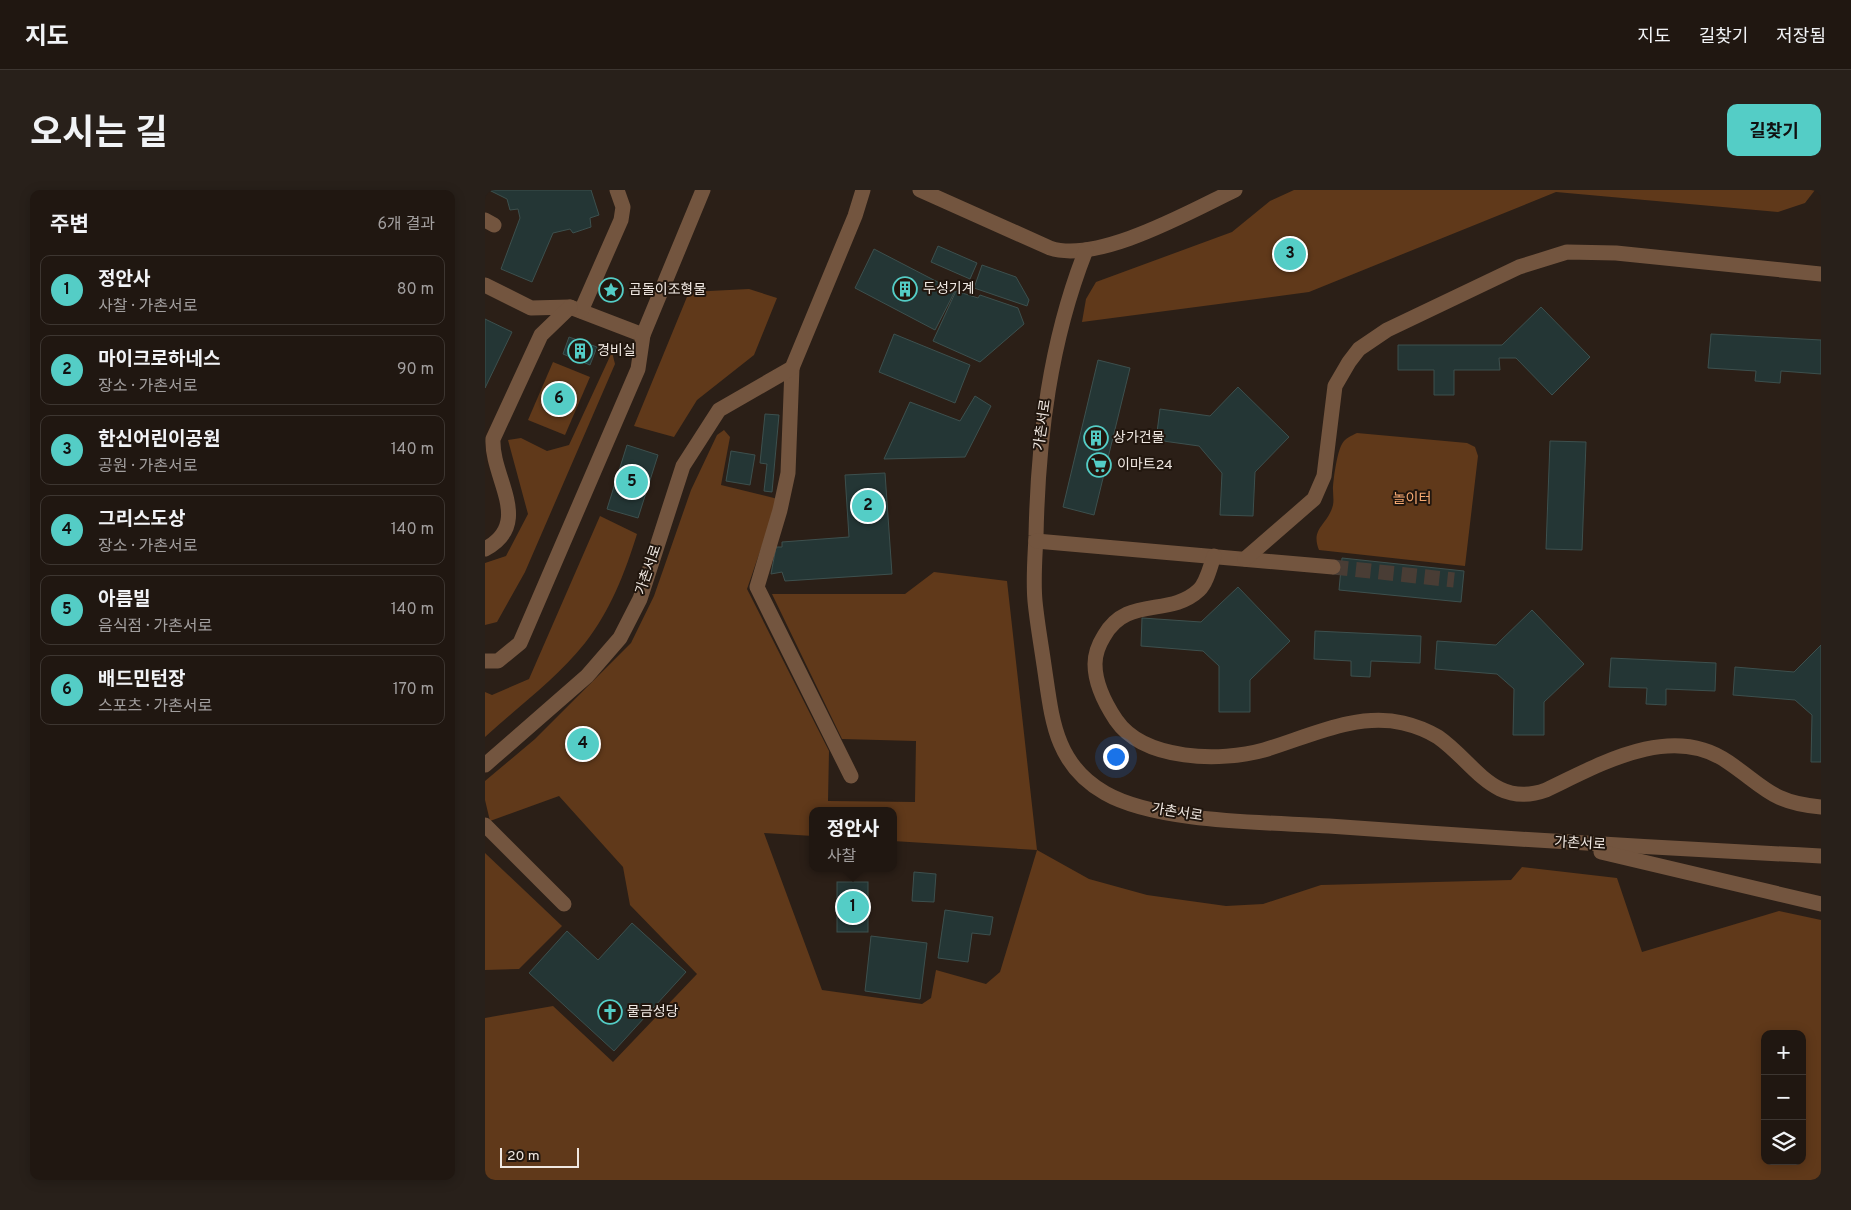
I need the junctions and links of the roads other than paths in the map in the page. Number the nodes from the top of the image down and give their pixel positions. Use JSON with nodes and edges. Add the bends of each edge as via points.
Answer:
{"nodes":[{"id":1,"x":617,"y":190,"type":"edge"},
{"id":2,"x":703,"y":190,"type":"edge"},
{"id":3,"x":863,"y":190,"type":"edge"},
{"id":4,"x":919,"y":190,"type":"edge"},
{"id":5,"x":1235,"y":190,"type":"edge"},
{"id":6,"x":1086,"y":250,"type":"junction"},
{"id":7,"x":1821,"y":274,"type":"edge"},
{"id":8,"x":485,"y":286,"type":"edge"},
{"id":9,"x":575,"y":309,"type":"junction"},
{"id":10,"x":643,"y":335,"type":"junction"},
{"id":11,"x":791,"y":368,"type":"junction"},
{"id":12,"x":1036,"y":541,"type":"junction"},
{"id":13,"x":485,"y":549,"type":"edge"},
{"id":14,"x":1214,"y":556,"type":"junction"},
{"id":15,"x":1245,"y":559,"type":"junction"},
{"id":16,"x":1333,"y":567,"type":"tunnel mouth"},
{"id":17,"x":485,"y":661,"type":"edge"},
{"id":18,"x":485,"y":765,"type":"edge"},
{"id":19,"x":851,"y":776,"type":"dead end"},
{"id":20,"x":1821,"y":808,"type":"edge"},
{"id":21,"x":485,"y":825,"type":"edge"},
{"id":22,"x":1563,"y":843,"type":"junction"},
{"id":23,"x":1821,"y":856,"type":"edge"},
{"id":24,"x":564,"y":904,"type":"dead end"},
{"id":25,"x":1821,"y":904,"type":"edge"}],
"edges":[{"from":1,"to":9,"type":"street","via":[[623,207],[621,220]]},
{"from":2,"to":10,"type":"street"},
{"from":3,"to":11,"type":"street"},
{"from":4,"to":6,"type":"street","via":[[1050,248]]},
{"from":5,"to":6,"type":"street","via":[[1159,227]]},
{"from":6,"to":12,"type":"street","name":"가촌서로","via":[[1067,304],[1044,411],[1037,472]]},
{"from":7,"to":15,"type":"street","via":[[1615,253],[1567,252],[1519,268],[1387,330],[1359,349],[1335,386],[1324,476],[1314,499]]},
{"from":8,"to":9,"type":"street","via":[[531,308]]},
{"from":9,"to":10,"type":"street"},
{"from":9,"to":13,"type":"street","via":[[541,335],[493,439],[492,454],[509,509],[507,527],[496,543]]},
{"from":10,"to":17,"type":"street","via":[[638,369],[520,643],[498,661]]},
{"from":11,"to":18,"type":"street","name":"가촌서로","via":[[719,410],[683,466],[640,598],[620,638],[587,676]]},
{"from":11,"to":19,"type":"street","via":[[788,472],[757,587]]},
{"from":12,"to":14,"type":"street"},
{"from":12,"to":22,"type":"street","name":"가촌서로","via":[[1035,599],[1056,735],[1068,761],[1104,793],[1129,804],[1194,817]]},
{"from":14,"to":15,"type":"street"},
{"from":14,"to":20,"type":"street","via":[[1198,591],[1180,602],[1124,614],[1108,628],[1097,650],[1097,675],[1109,710],[1121,727],[1151,747],[1179,754],[1234,755],[1263,750],[1321,730],[1354,723],[1401,723],[1421,728],[1439,738],[1487,781],[1504,792],[1519,796],[1546,790],[1616,757],[1670,746],[1695,748],[1727,761],[1775,796],[1795,805]]},
{"from":15,"to":16,"type":"street"},
{"from":21,"to":24,"type":"street"},
{"from":22,"to":23,"type":"street","name":"가촌서로"},
{"from":22,"to":25,"type":"street"}]}
